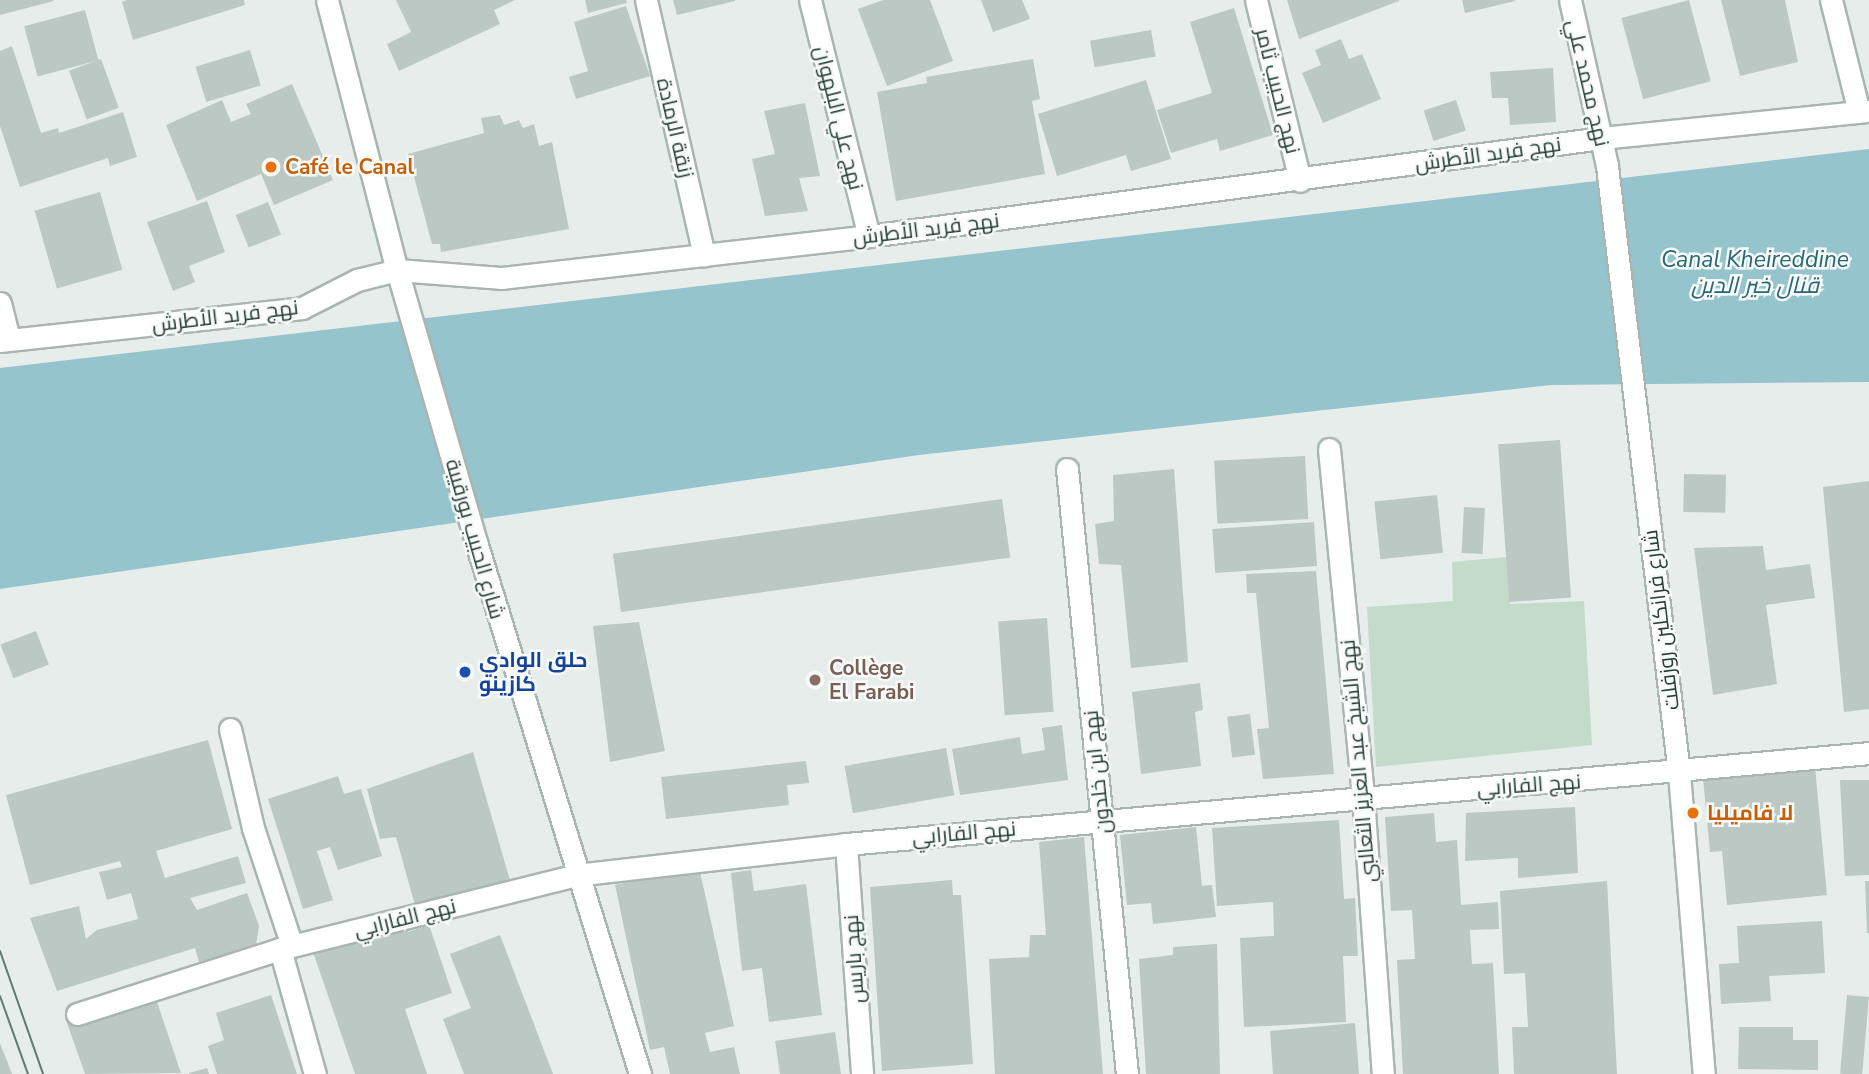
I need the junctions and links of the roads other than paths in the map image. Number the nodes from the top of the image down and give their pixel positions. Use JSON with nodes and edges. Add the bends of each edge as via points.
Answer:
{"nodes":[{"id":1,"x":327,"y":0,"type":"edge"},
{"id":2,"x":646,"y":0,"type":"edge"},
{"id":3,"x":810,"y":0,"type":"edge"},
{"id":4,"x":1256,"y":0,"type":"edge"},
{"id":5,"x":1570,"y":0,"type":"edge"},
{"id":6,"x":1831,"y":0,"type":"edge"},
{"id":7,"x":1864,"y":111,"type":"edge"},
{"id":8,"x":1602,"y":138,"type":"junction"},
{"id":9,"x":1607,"y":166,"type":"joint"},
{"id":10,"x":1300,"y":181,"type":"junction"},
{"id":11,"x":869,"y":236,"type":"junction"},
{"id":12,"x":704,"y":255,"type":"junction"},
{"id":13,"x":399,"y":276,"type":"junction"},
{"id":14,"x":0,"y":303,"type":"edge"},
{"id":15,"x":4,"y":340,"type":"edge"},
{"id":16,"x":1329,"y":449,"type":"dead end"},
{"id":17,"x":1068,"y":469,"type":"dead end"},
{"id":18,"x":230,"y":729,"type":"dead end"},
{"id":19,"x":1869,"y":753,"type":"edge"},
{"id":20,"x":1679,"y":773,"type":"junction"},
{"id":21,"x":1363,"y":797,"type":"junction"},
{"id":22,"x":1102,"y":821,"type":"junction"},
{"id":23,"x":846,"y":844,"type":"junction"},
{"id":24,"x":576,"y":875,"type":"junction"},
{"id":25,"x":286,"y":947,"type":"junction"},
{"id":26,"x":77,"y":1014,"type":"dead end"},
{"id":27,"x":315,"y":1074,"type":"edge"},
{"id":28,"x":640,"y":1074,"type":"edge"},
{"id":29,"x":862,"y":1074,"type":"edge"},
{"id":30,"x":1127,"y":1074,"type":"edge"},
{"id":31,"x":1383,"y":1074,"type":"edge"},
{"id":32,"x":1704,"y":1074,"type":"edge"}],
"edges":[{"from":1,"to":13,"type":"street","name":"شارع الحبيب بورقيبة"},
{"from":2,"to":12,"type":"street","name":"زنقة الرمادة"},
{"from":3,"to":11,"type":"street","name":"نهج علي البلهوان"},
{"from":4,"to":10,"type":"street","name":"نهج الحبيب ثامر"},
{"from":5,"to":8,"type":"street","name":"نهج محمد علي"},
{"from":6,"to":7,"type":"street"},
{"from":7,"to":8,"type":"street","name":"نهج فريد الأطرش"},
{"from":8,"to":9,"type":"street","name":"نهج محمد علي"},
{"from":8,"to":10,"type":"street","name":"نهج فريد الأطرش"},
{"from":9,"to":20,"type":"street","name":"شارع فرانكلين روزفلت"},
{"from":10,"to":11,"type":"street","name":"نهج فريد الأطرش"},
{"from":11,"to":12,"type":"street","name":"نهج فريد الأطرش"},
{"from":12,"to":13,"type":"street","name":"نهج فريد الأطرش","via":[[502,278]]},
{"from":13,"to":15,"type":"street","name":"نهج فريد الأطرش","via":[[357,280],[302,309]]},
{"from":13,"to":24,"type":"street","name":"شارع الحبيب بورقيبة"},
{"from":14,"to":15,"type":"street"},
{"from":16,"to":21,"type":"street","name":"نهج الشيخ عبد العزيز الثعالبي"},
{"from":17,"to":22,"type":"street","name":"نهج ابن خلدون"},
{"from":18,"to":25,"type":"street"},
{"from":19,"to":20,"type":"street","name":"نهج الفارابي"},
{"from":20,"to":21,"type":"street","name":"نهج الفارابي"},
{"from":20,"to":32,"type":"street","name":"شارع فرانكلين روزفلت"},
{"from":21,"to":22,"type":"street","name":"نهج الفارابي"},
{"from":21,"to":31,"type":"street","name":"نهج الشيخ عبد العزيز الثعالبي"},
{"from":22,"to":23,"type":"street","name":"نهج الفارابي"},
{"from":22,"to":30,"type":"street","name":"نهج ابن خلدون"},
{"from":23,"to":24,"type":"street","name":"نهج الفارابي"},
{"from":23,"to":29,"type":"street","name":"نهج باريس"},
{"from":24,"to":25,"type":"street","name":"نهج الفارابي"},
{"from":24,"to":28,"type":"street","name":"شارع الحبيب بورقيبة"},
{"from":25,"to":26,"type":"street","name":"نهج الفارابي"},
{"from":25,"to":27,"type":"street"}]}
